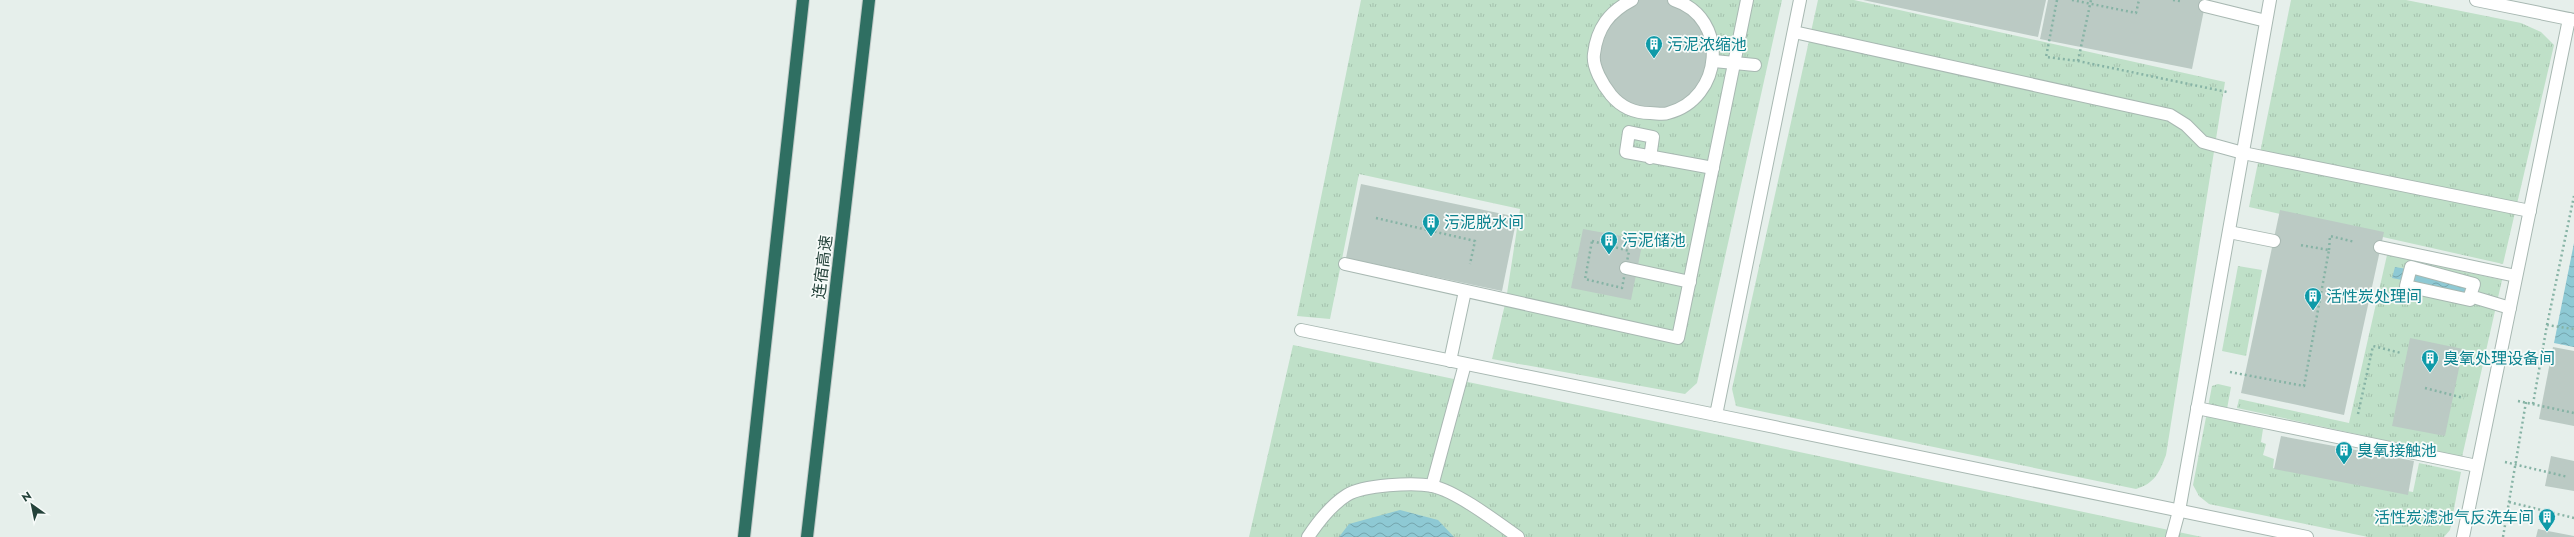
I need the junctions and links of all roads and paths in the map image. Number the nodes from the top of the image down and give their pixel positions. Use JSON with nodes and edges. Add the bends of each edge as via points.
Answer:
{"nodes":[{"id":1,"x":803,"y":0,"type":"edge"},
{"id":2,"x":869,"y":0,"type":"edge"},
{"id":3,"x":1632,"y":0,"type":"edge"},
{"id":4,"x":1674,"y":0,"type":"edge"},
{"id":5,"x":1747,"y":0,"type":"edge"},
{"id":6,"x":1800,"y":0,"type":"edge"},
{"id":7,"x":2057,"y":0,"type":"edge"},
{"id":8,"x":2072,"y":0,"type":"edge"},
{"id":9,"x":2139,"y":0,"type":"edge"},
{"id":10,"x":2270,"y":0,"type":"edge"},
{"id":11,"x":2476,"y":0,"type":"edge"},
{"id":12,"x":2091,"y":2,"type":"edge"},
{"id":13,"x":2205,"y":6,"type":"dead end"},
{"id":14,"x":2572,"y":19,"type":"edge"},
{"id":15,"x":2266,"y":21,"type":"junction"},
{"id":16,"x":1794,"y":32,"type":"junction"},
{"id":17,"x":2078,"y":60,"type":"junction"},
{"id":18,"x":1714,"y":61,"type":"junction"},
{"id":19,"x":1734,"y":63,"type":"junction"},
{"id":20,"x":1755,"y":65,"type":"dead end"},
{"id":21,"x":2253,"y":99,"type":"junction"},
{"id":22,"x":1642,"y":113,"type":"junction"},
{"id":23,"x":1640,"y":134,"type":"junction"},
{"id":24,"x":2243,"y":153,"type":"junction"},
{"id":25,"x":1650,"y":158,"type":"junction"},
{"id":26,"x":1713,"y":168,"type":"junction"},
{"id":27,"x":2574,"y":196,"type":"edge"},
{"id":28,"x":2530,"y":211,"type":"junction"},
{"id":29,"x":1376,"y":218,"type":"dead end"},
{"id":30,"x":2229,"y":232,"type":"junction"},
{"id":31,"x":2274,"y":241,"type":"joint"},
{"id":32,"x":2380,"y":247,"type":"joint"},
{"id":33,"x":2329,"y":250,"type":"junction"},
{"id":34,"x":1344,"y":264,"type":"dead end"},
{"id":35,"x":1626,"y":268,"type":"dead end"},
{"id":36,"x":2516,"y":276,"type":"junction"},
{"id":37,"x":2422,"y":279,"type":"junction"},
{"id":38,"x":1690,"y":282,"type":"junction"},
{"id":39,"x":2452,"y":287,"type":"junction"},
{"id":40,"x":1465,"y":291,"type":"junction"},
{"id":41,"x":2510,"y":308,"type":"junction"},
{"id":42,"x":2547,"y":325,"type":"junction"},
{"id":43,"x":2574,"y":329,"type":"edge"},
{"id":44,"x":1301,"y":330,"type":"dead end"},
{"id":45,"x":2401,"y":353,"type":"dead end"},
{"id":46,"x":1450,"y":361,"type":"junction"},
{"id":47,"x":1465,"y":364,"type":"junction"},
{"id":48,"x":2204,"y":367,"type":"junction"},
{"id":49,"x":2425,"y":388,"type":"dead end"},
{"id":50,"x":2491,"y":400,"type":"junction"},
{"id":51,"x":2526,"y":402,"type":"junction"},
{"id":52,"x":2533,"y":404,"type":"junction"},
{"id":53,"x":2197,"y":408,"type":"junction"},
{"id":54,"x":2574,"y":413,"type":"edge"},
{"id":55,"x":1716,"y":415,"type":"junction"},
{"id":56,"x":2352,"y":440,"type":"junction"},
{"id":57,"x":2478,"y":461,"type":"junction"},
{"id":58,"x":2516,"y":465,"type":"junction"},
{"id":59,"x":2568,"y":477,"type":"dead end"},
{"id":60,"x":1432,"y":486,"type":"junction"},
{"id":61,"x":2509,"y":502,"type":"junction"},
{"id":62,"x":2179,"y":511,"type":"junction"},
{"id":63,"x":2574,"y":518,"type":"edge"},
{"id":64,"x":744,"y":537,"type":"edge"},
{"id":65,"x":807,"y":537,"type":"edge"},
{"id":66,"x":1308,"y":537,"type":"edge"},
{"id":67,"x":1518,"y":537,"type":"edge"},
{"id":68,"x":2172,"y":537,"type":"edge"},
{"id":69,"x":2306,"y":537,"type":"edge"},
{"id":70,"x":2463,"y":537,"type":"edge"},
{"id":71,"x":2503,"y":537,"type":"edge"}],
"edges":[{"from":1,"to":64,"type":"highway"},
{"from":2,"to":65,"type":"highway","name":"连宿高速"},
{"from":3,"to":22,"type":"street","via":[[1606,20],[1596,38],[1593,56],[1598,73],[1617,103]]},
{"from":4,"to":18,"type":"street","via":[[1694,11],[1702,21],[1713,44]]},
{"from":5,"to":19,"type":"street"},
{"from":6,"to":16,"type":"street"},
{"from":7,"to":17,"type":"path","via":[[2046,57]]},
{"from":8,"to":12,"type":"path"},
{"from":9,"to":12,"type":"path","via":[[2136,13]]},
{"from":10,"to":15,"type":"street"},
{"from":11,"to":14,"type":"street"},
{"from":12,"to":17,"type":"path"},
{"from":13,"to":15,"type":"street"},
{"from":14,"to":28,"type":"street"},
{"from":15,"to":21,"type":"street"},
{"from":16,"to":24,"type":"street","via":[[2170,115],[2186,125],[2203,142]]},
{"from":16,"to":55,"type":"street"},
{"from":17,"to":21,"type":"path"},
{"from":18,"to":19,"type":"street"},
{"from":18,"to":22,"type":"street","via":[[1700,93],[1685,106],[1667,114]]},
{"from":19,"to":20,"type":"street"},
{"from":19,"to":26,"type":"street"},
{"from":21,"to":24,"type":"street"},
{"from":22,"to":23,"type":"street"},
{"from":23,"to":25,"type":"street","via":[[1653,137]]},
{"from":23,"to":25,"type":"street","via":[[1629,132],[1626,152]]},
{"from":24,"to":28,"type":"street"},
{"from":24,"to":30,"type":"street"},
{"from":25,"to":26,"type":"street"},
{"from":26,"to":38,"type":"street"},
{"from":27,"to":42,"type":"path"},
{"from":28,"to":36,"type":"street"},
{"from":29,"to":40,"type":"path","via":[[1475,241]]},
{"from":30,"to":31,"type":"street"},
{"from":30,"to":48,"type":"street"},
{"from":31,"to":33,"type":"path"},
{"from":32,"to":33,"type":"path","via":[[2330,236]]},
{"from":32,"to":36,"type":"street"},
{"from":33,"to":48,"type":"path","via":[[2304,386]]},
{"from":34,"to":40,"type":"street"},
{"from":35,"to":38,"type":"street"},
{"from":36,"to":41,"type":"street"},
{"from":37,"to":37,"type":"street","via":[[2411,267],[2406,286]]},
{"from":37,"to":39,"type":"street"},
{"from":37,"to":39,"type":"street"},
{"from":38,"to":40,"type":"street","via":[[1678,338]]},
{"from":39,"to":41,"type":"street"},
{"from":40,"to":46,"type":"street"},
{"from":41,"to":50,"type":"street"},
{"from":42,"to":43,"type":"path"},
{"from":42,"to":52,"type":"path"},
{"from":44,"to":46,"type":"street"},
{"from":45,"to":56,"type":"path","via":[[2373,346]]},
{"from":46,"to":47,"type":"street"},
{"from":47,"to":55,"type":"street"},
{"from":47,"to":60,"type":"street"},
{"from":48,"to":53,"type":"street"},
{"from":49,"to":50,"type":"path"},
{"from":50,"to":51,"type":"path"},
{"from":50,"to":57,"type":"street"},
{"from":51,"to":52,"type":"path"},
{"from":51,"to":58,"type":"path"},
{"from":52,"to":54,"type":"path"},
{"from":53,"to":56,"type":"street"},
{"from":53,"to":62,"type":"street"},
{"from":55,"to":62,"type":"street"},
{"from":56,"to":57,"type":"street"},
{"from":57,"to":58,"type":"path"},
{"from":57,"to":70,"type":"street"},
{"from":58,"to":59,"type":"path"},
{"from":58,"to":61,"type":"path"},
{"from":60,"to":66,"type":"street","via":[[1387,484],[1348,494],[1319,520]]},
{"from":60,"to":67,"type":"street","via":[[1472,505]]},
{"from":61,"to":63,"type":"path"},
{"from":61,"to":71,"type":"path"},
{"from":62,"to":68,"type":"street"},
{"from":62,"to":69,"type":"street"}]}
